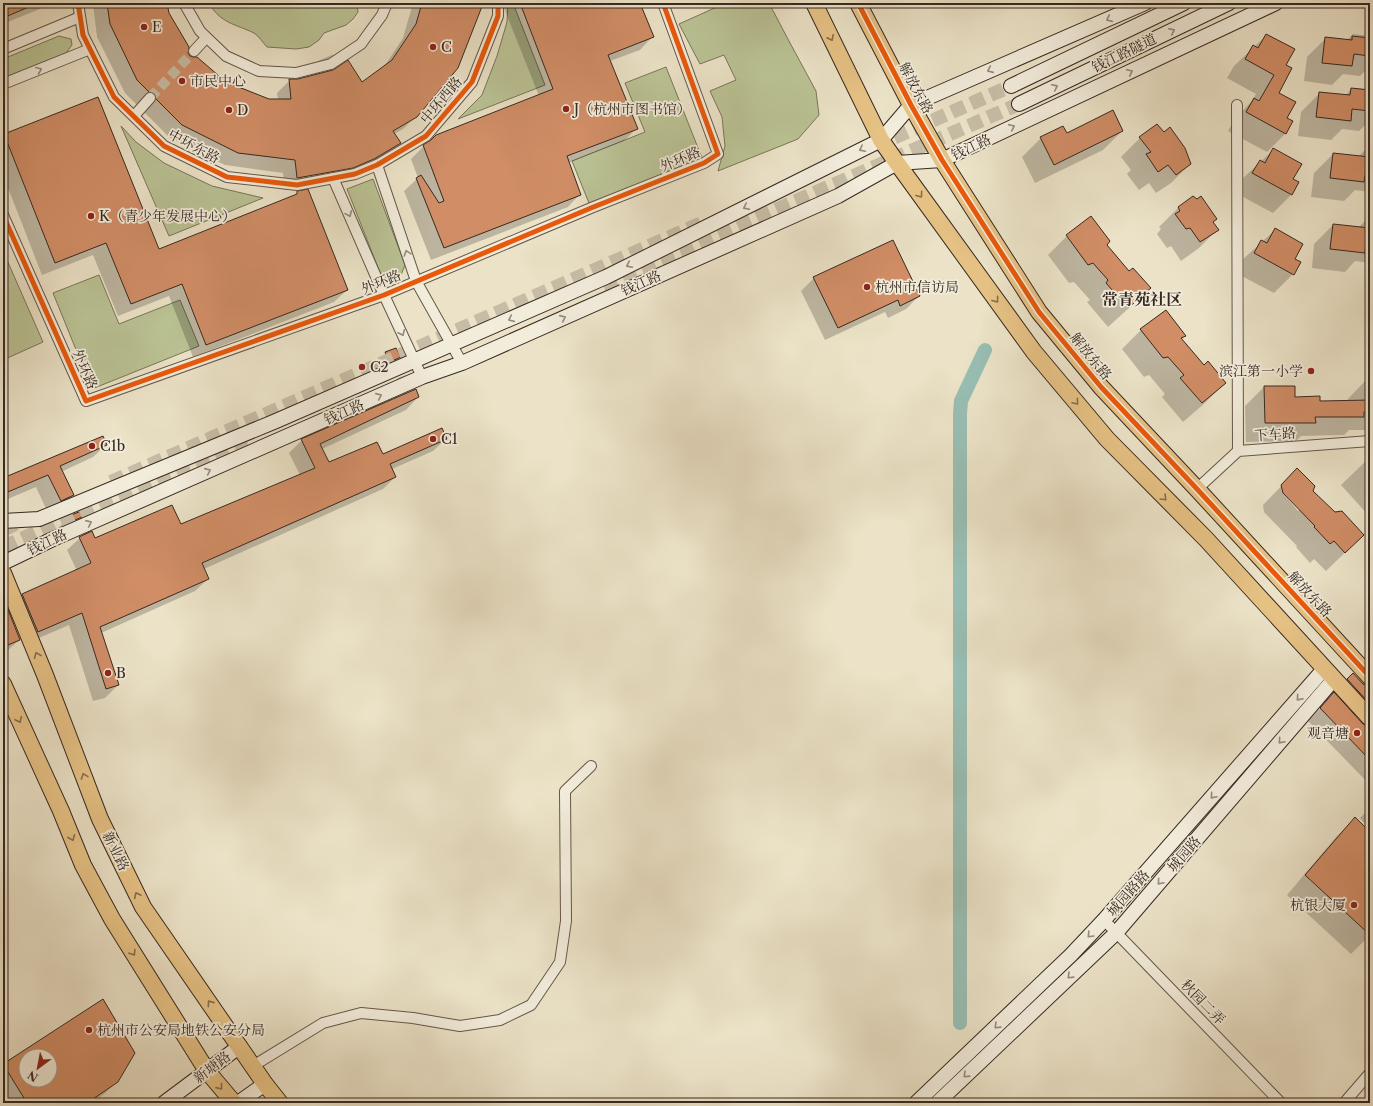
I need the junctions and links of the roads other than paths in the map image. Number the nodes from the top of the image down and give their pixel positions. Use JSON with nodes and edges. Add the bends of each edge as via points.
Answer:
{"nodes":[{"id":1,"x":78,"y":3,"type":"edge"},
{"id":2,"x":184,"y":3,"type":"edge"},
{"id":3,"x":386,"y":3,"type":"edge"},
{"id":4,"x":498,"y":3,"type":"edge"},
{"id":5,"x":663,"y":3,"type":"edge"},
{"id":6,"x":814,"y":3,"type":"edge"},
{"id":7,"x":858,"y":3,"type":"edge"},
{"id":8,"x":1145,"y":3,"type":"edge"},
{"id":9,"x":1184,"y":3,"type":"edge"},
{"id":10,"x":1229,"y":3,"type":"edge"},
{"id":11,"x":1276,"y":3,"type":"edge"},
{"id":12,"x":80,"y":17,"type":"junction"},
{"id":13,"x":206,"y":38,"type":"junction"},
{"id":14,"x":3,"y":49,"type":"edge"},
{"id":15,"x":90,"y":49,"type":"junction"},
{"id":16,"x":194,"y":51,"type":"tunnel mouth"},
{"id":17,"x":3,"y":84,"type":"edge"},
{"id":18,"x":1011,"y":86,"type":"tunnel mouth"},
{"id":19,"x":150,"y":98,"type":"tunnel mouth"},
{"id":20,"x":1019,"y":104,"type":"tunnel mouth"},
{"id":21,"x":911,"y":105,"type":"junction"},
{"id":22,"x":1237,"y":105,"type":"dead end"},
{"id":23,"x":134,"y":116,"type":"junction"},
{"id":24,"x":882,"y":140,"type":"junction"},
{"id":25,"x":942,"y":160,"type":"junction"},
{"id":26,"x":897,"y":164,"type":"junction"},
{"id":27,"x":377,"y":165,"type":"junction"},
{"id":28,"x":355,"y":174,"type":"joint"},
{"id":29,"x":333,"y":178,"type":"junction"},
{"id":30,"x":3,"y":215,"type":"edge"},
{"id":31,"x":416,"y":281,"type":"junction"},
{"id":32,"x":384,"y":295,"type":"junction"},
{"id":33,"x":452,"y":344,"type":"junction"},
{"id":34,"x":415,"y":361,"type":"junction"},
{"id":35,"x":462,"y":362,"type":"junction"},
{"id":36,"x":422,"y":377,"type":"junction"},
{"id":37,"x":1370,"y":441,"type":"edge"},
{"id":38,"x":1238,"y":451,"type":"junction"},
{"id":39,"x":1197,"y":489,"type":"junction"},
{"id":40,"x":3,"y":521,"type":"edge"},
{"id":41,"x":3,"y":563,"type":"edge"},
{"id":42,"x":3,"y":573,"type":"edge"},
{"id":43,"x":1329,"y":674,"type":"junction"},
{"id":44,"x":1370,"y":677,"type":"edge"},
{"id":45,"x":3,"y":684,"type":"edge"},
{"id":46,"x":1370,"y":718,"type":"edge"},
{"id":47,"x":591,"y":766,"type":"dead end"},
{"id":48,"x":1104,"y":920,"type":"junction"},
{"id":49,"x":1116,"y":933,"type":"junction"},
{"id":50,"x":240,"y":1046,"type":"junction"},
{"id":51,"x":253,"y":1066,"type":"junction"},
{"id":52,"x":207,"y":1071,"type":"junction"},
{"id":53,"x":1370,"y":1073,"type":"edge"},
{"id":54,"x":265,"y":1084,"type":"junction"},
{"id":55,"x":164,"y":1103,"type":"edge"},
{"id":56,"x":234,"y":1103,"type":"edge"},
{"id":57,"x":238,"y":1103,"type":"edge"},
{"id":58,"x":280,"y":1103,"type":"edge"},
{"id":59,"x":916,"y":1103,"type":"edge"},
{"id":60,"x":938,"y":1103,"type":"edge"},
{"id":61,"x":1281,"y":1103,"type":"edge"},
{"id":62,"x":1344,"y":1103,"type":"edge"}],
"edges":[{"from":1,"to":12,"type":"street","name":"中环东路"},
{"from":2,"to":13,"type":"street"},
{"from":3,"to":13,"type":"street","via":[[382,15],[361,44],[331,64],[296,73],[260,71],[226,56]]},
{"from":4,"to":27,"type":"street","name":"中环西路","via":[[498,16],[472,82],[426,136]]},
{"from":5,"to":31,"type":"street","name":"外环路","via":[[718,154],[704,163]]},
{"from":6,"to":24,"type":"main road","one_way":true},
{"from":7,"to":21,"type":"main road","name":"解放东路"},
{"from":8,"to":21,"type":"main road","name":"钱江路","one_way":true},
{"from":9,"to":18,"type":"main road","name":"钱江路隧道"},
{"from":20,"to":10,"type":"main road","name":"钱江路隧道","one_way":true},
{"from":25,"to":11,"type":"main road","name":"钱江路","one_way":true},
{"from":12,"to":14,"type":"street"},
{"from":12,"to":15,"type":"street","name":"中环东路","via":[[83,35]]},
{"from":13,"to":16,"type":"street"},
{"from":17,"to":15,"type":"street","one_way":true},
{"from":15,"to":23,"type":"street","name":"中环东路","via":[[114,98]]},
{"from":19,"to":23,"type":"street"},
{"from":21,"to":24,"type":"main road","name":"钱江路"},
{"from":21,"to":25,"type":"main road","name":"解放东路"},
{"from":22,"to":38,"type":"street"},
{"from":23,"to":29,"type":"street","name":"中环东路","via":[[164,146],[227,177],[297,185]]},
{"from":24,"to":26,"type":"main road"},
{"from":24,"to":33,"type":"main road","name":"钱江路","one_way":true,"via":[[606,277]]},
{"from":25,"to":26,"type":"main road","name":"钱江路"},
{"from":25,"to":39,"type":"main road","name":"解放东路","via":[[1039,312],[1101,387]]},
{"from":35,"to":26,"type":"main road","name":"钱江路","one_way":true,"via":[[838,196]]},
{"from":26,"to":43,"type":"main road","one_way":true,"via":[[1043,364],[1107,439],[1206,539]]},
{"from":27,"to":28,"type":"street","name":"中环西路"},
{"from":31,"to":27,"type":"street","one_way":true},
{"from":28,"to":29,"type":"street","name":"中环东路"},
{"from":29,"to":32,"type":"street","one_way":true},
{"from":30,"to":32,"type":"street","name":"外环路","via":[[86,401]]},
{"from":31,"to":32,"type":"street","name":"外环路"},
{"from":31,"to":33,"type":"street"},
{"from":32,"to":34,"type":"street","one_way":true},
{"from":33,"to":34,"type":"main road","name":"钱江路"},
{"from":33,"to":35,"type":"street"},
{"from":34,"to":36,"type":"street"},
{"from":34,"to":40,"type":"main road","name":"钱江路","via":[[276,422],[39,519]]},
{"from":35,"to":36,"type":"main road","name":"钱江路"},
{"from":41,"to":36,"type":"main road","name":"钱江路","one_way":true},
{"from":37,"to":38,"type":"street","name":"下车路"},
{"from":38,"to":39,"type":"street","name":"下车路"},
{"from":39,"to":44,"type":"main road","name":"解放东路"},
{"from":50,"to":42,"type":"main road","name":"新业路","one_way":true,"via":[[143,907],[100,819]]},
{"from":43,"to":46,"type":"main road"},
{"from":43,"to":48,"type":"main road","name":"城园路路","one_way":true},
{"from":43,"to":49,"type":"main road","name":"城园路","one_way":true},
{"from":45,"to":52,"type":"main road","one_way":true,"via":[[83,865],[112,919]]},
{"from":47,"to":51,"type":"street","via":[[565,791],[566,921],[560,962],[531,1005],[500,1020],[460,1026],[362,1013],[323,1023]]},
{"from":48,"to":49,"type":"street","name":"秋园二弄"},
{"from":48,"to":59,"type":"main road","name":"城园路路","one_way":true,"via":[[1071,955]]},
{"from":49,"to":60,"type":"main road","name":"城园路","one_way":true},
{"from":49,"to":61,"type":"street","name":"秋园二弄"},
{"from":50,"to":51,"type":"main road","name":"新业路"},
{"from":50,"to":52,"type":"main road","name":"新塘路"},
{"from":51,"to":54,"type":"main road","name":"新业路"},
{"from":52,"to":55,"type":"main road","name":"新塘路"},
{"from":52,"to":56,"type":"main road","one_way":true},
{"from":53,"to":62,"type":"street"},
{"from":54,"to":57,"type":"main road"},
{"from":54,"to":58,"type":"main road","name":"新业路"}]}
